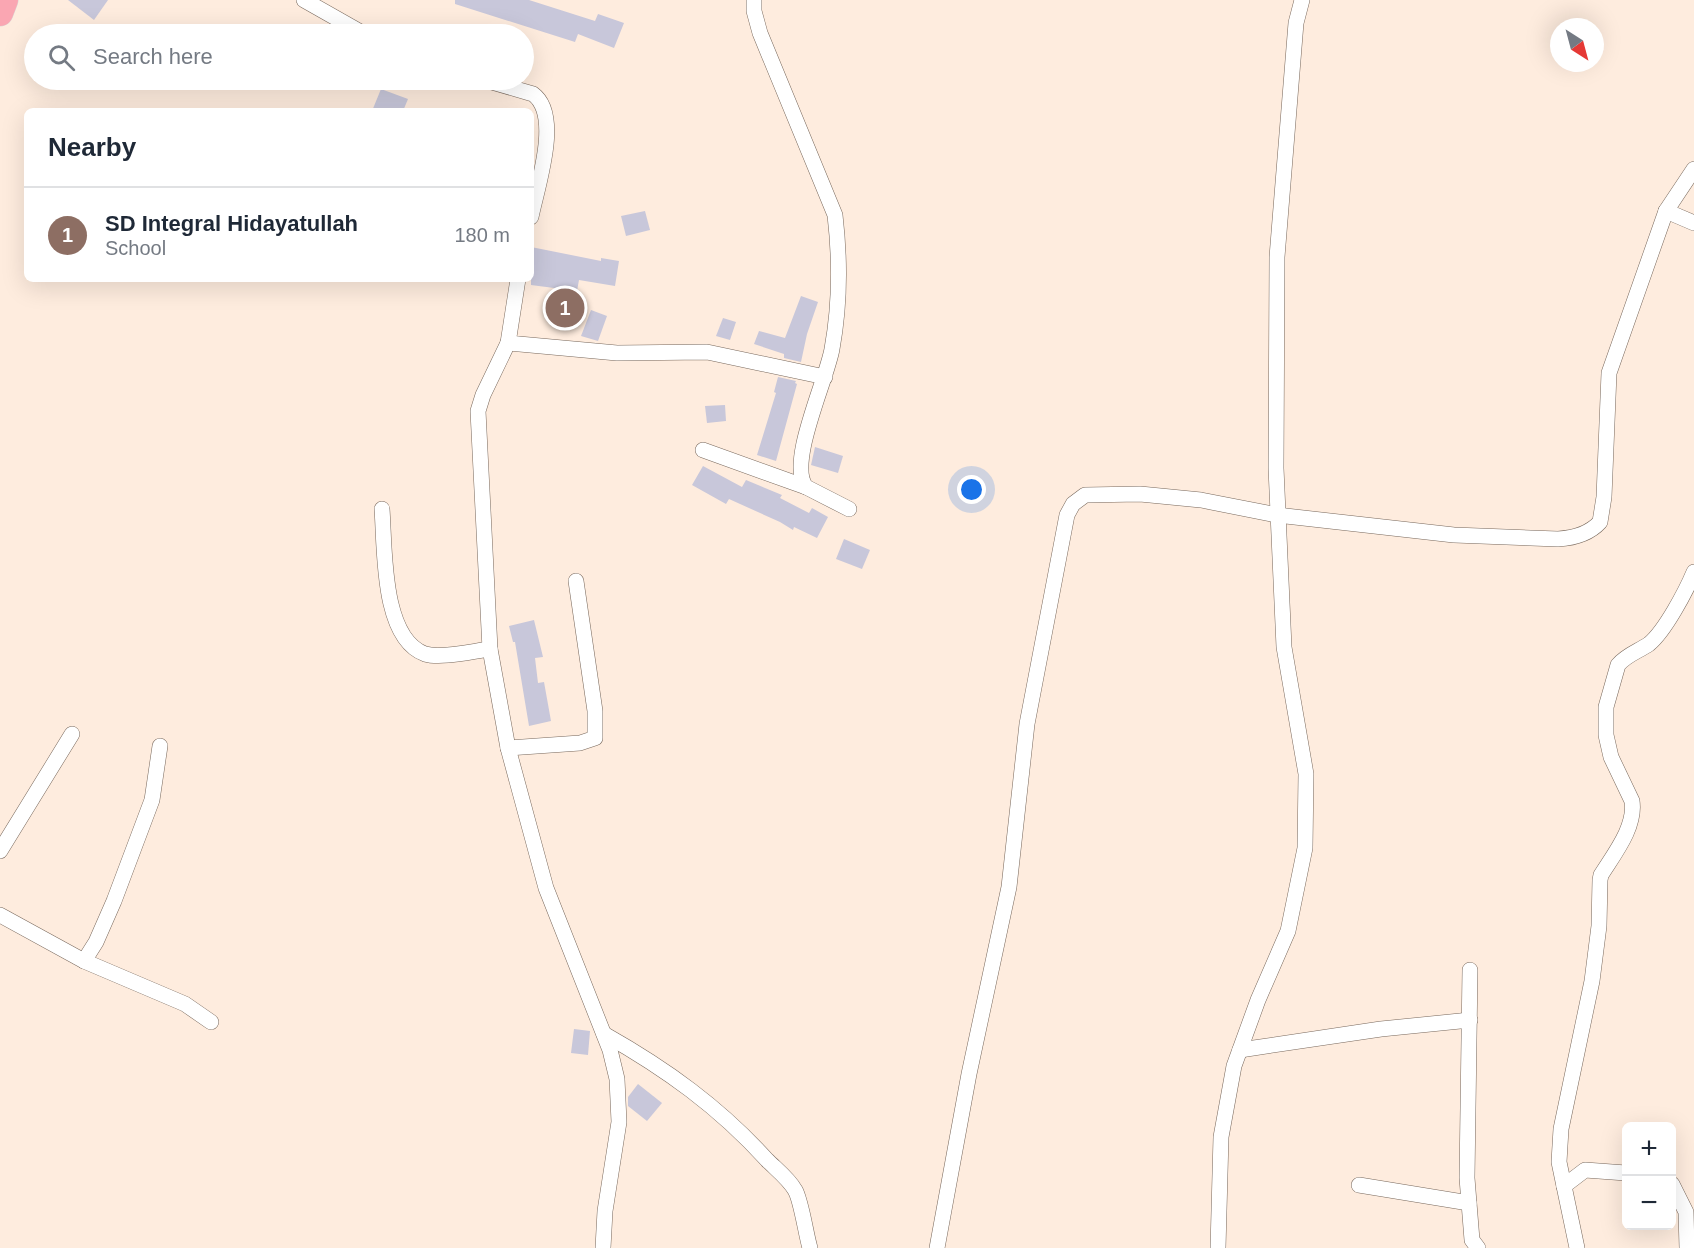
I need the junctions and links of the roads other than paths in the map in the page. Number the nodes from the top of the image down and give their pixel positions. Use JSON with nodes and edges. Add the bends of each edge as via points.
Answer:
{"nodes":[{"id":1,"x":5,"y":0,"type":"edge"},
{"id":2,"x":304,"y":0,"type":"edge"},
{"id":3,"x":754,"y":0,"type":"edge"},
{"id":4,"x":1302,"y":0,"type":"edge"},
{"id":5,"x":0,"y":13,"type":"edge"},
{"id":6,"x":346,"y":24,"type":"edge"},
{"id":7,"x":519,"y":90,"type":"edge"},
{"id":8,"x":1694,"y":169,"type":"edge"},
{"id":9,"x":534,"y":203,"type":"edge"},
{"id":10,"x":1666,"y":211,"type":"junction"},
{"id":11,"x":1694,"y":223,"type":"edge"},
{"id":12,"x":518,"y":282,"type":"edge"},
{"id":13,"x":508,"y":344,"type":"junction"},
{"id":14,"x":825,"y":377,"type":"junction"},
{"id":15,"x":703,"y":450,"type":"dead end"},
{"id":16,"x":806,"y":487,"type":"junction"},
{"id":17,"x":382,"y":509,"type":"dead end"},
{"id":18,"x":849,"y":509,"type":"dead end"},
{"id":19,"x":1277,"y":515,"type":"junction"},
{"id":20,"x":1694,"y":572,"type":"edge"},
{"id":21,"x":576,"y":581,"type":"dead end"},
{"id":22,"x":490,"y":649,"type":"junction"},
{"id":23,"x":72,"y":734,"type":"dead end"},
{"id":24,"x":160,"y":746,"type":"dead end"},
{"id":25,"x":508,"y":748,"type":"junction"},
{"id":26,"x":0,"y":851,"type":"edge"},
{"id":27,"x":0,"y":915,"type":"edge"},
{"id":28,"x":84,"y":961,"type":"junction"},
{"id":29,"x":1470,"y":970,"type":"dead end"},
{"id":30,"x":1470,"y":1020,"type":"junction"},
{"id":31,"x":211,"y":1022,"type":"dead end"},
{"id":32,"x":604,"y":1034,"type":"junction"},
{"id":33,"x":1240,"y":1050,"type":"junction"},
{"id":34,"x":1622,"y":1173,"type":"edge"},
{"id":35,"x":1359,"y":1185,"type":"dead end"},
{"id":36,"x":1564,"y":1186,"type":"junction"},
{"id":37,"x":1676,"y":1193,"type":"edge"},
{"id":38,"x":1470,"y":1203,"type":"junction"},
{"id":39,"x":1474,"y":1245,"type":"edge"},
{"id":40,"x":603,"y":1248,"type":"edge"},
{"id":41,"x":810,"y":1248,"type":"edge"},
{"id":42,"x":937,"y":1248,"type":"edge"},
{"id":43,"x":1218,"y":1248,"type":"edge"},
{"id":44,"x":1577,"y":1248,"type":"edge"},
{"id":45,"x":1687,"y":1248,"type":"edge"}],
"edges":[{"from":1,"to":5,"type":"highway"},
{"from":2,"to":6,"type":"street"},
{"from":3,"to":14,"type":"street","via":[[760,33],[835,215],[838,297]]},
{"from":4,"to":19,"type":"street","via":[[1296,23],[1278,257]]},
{"from":7,"to":9,"type":"street","via":[[533,94],[545,107],[546,147]]},
{"from":8,"to":10,"type":"street"},
{"from":10,"to":11,"type":"street"},
{"from":10,"to":19,"type":"street","via":[[1609,373],[1604,497],[1596,527],[1569,539],[1558,539],[1454,535]]},
{"from":12,"to":13,"type":"street"},
{"from":13,"to":14,"type":"street","via":[[617,353],[707,352]]},
{"from":13,"to":22,"type":"street","via":[[478,411]]},
{"from":14,"to":16,"type":"street","via":[[803,446],[802,478]]},
{"from":15,"to":16,"type":"street"},
{"from":16,"to":18,"type":"street"},
{"from":17,"to":22,"type":"street","via":[[388,590],[396,623],[404,636],[425,654]]},
{"from":19,"to":33,"type":"street","via":[[1284,647],[1306,774],[1305,848],[1288,931]]},
{"from":19,"to":42,"type":"street","via":[[1201,500],[1140,494],[1085,495],[1070,508],[1027,724],[1009,887]]},
{"from":20,"to":36,"type":"street","via":[[1681,601],[1653,640],[1618,665],[1606,707],[1608,745],[1633,809],[1626,835],[1600,880],[1592,981],[1561,1129],[1559,1162]]},
{"from":21,"to":25,"type":"street","via":[[596,738],[580,743]]},
{"from":22,"to":25,"type":"street"},
{"from":23,"to":26,"type":"street"},
{"from":24,"to":28,"type":"street","via":[[152,800],[114,901]]},
{"from":25,"to":32,"type":"street","via":[[546,888]]},
{"from":27,"to":28,"type":"street"},
{"from":28,"to":31,"type":"street","via":[[185,1004]]},
{"from":29,"to":30,"type":"street"},
{"from":30,"to":33,"type":"street"},
{"from":30,"to":38,"type":"street"},
{"from":32,"to":40,"type":"street","via":[[617,1079],[618,1122]]},
{"from":32,"to":41,"type":"street","via":[[650,1060],[695,1093],[763,1155],[796,1191]]},
{"from":33,"to":43,"type":"street","via":[[1221,1131]]},
{"from":34,"to":36,"type":"street","via":[[1585,1170]]},
{"from":35,"to":38,"type":"street"},
{"from":36,"to":44,"type":"street"},
{"from":37,"to":45,"type":"street","via":[[1686,1212]]},
{"from":38,"to":39,"type":"street"}]}
